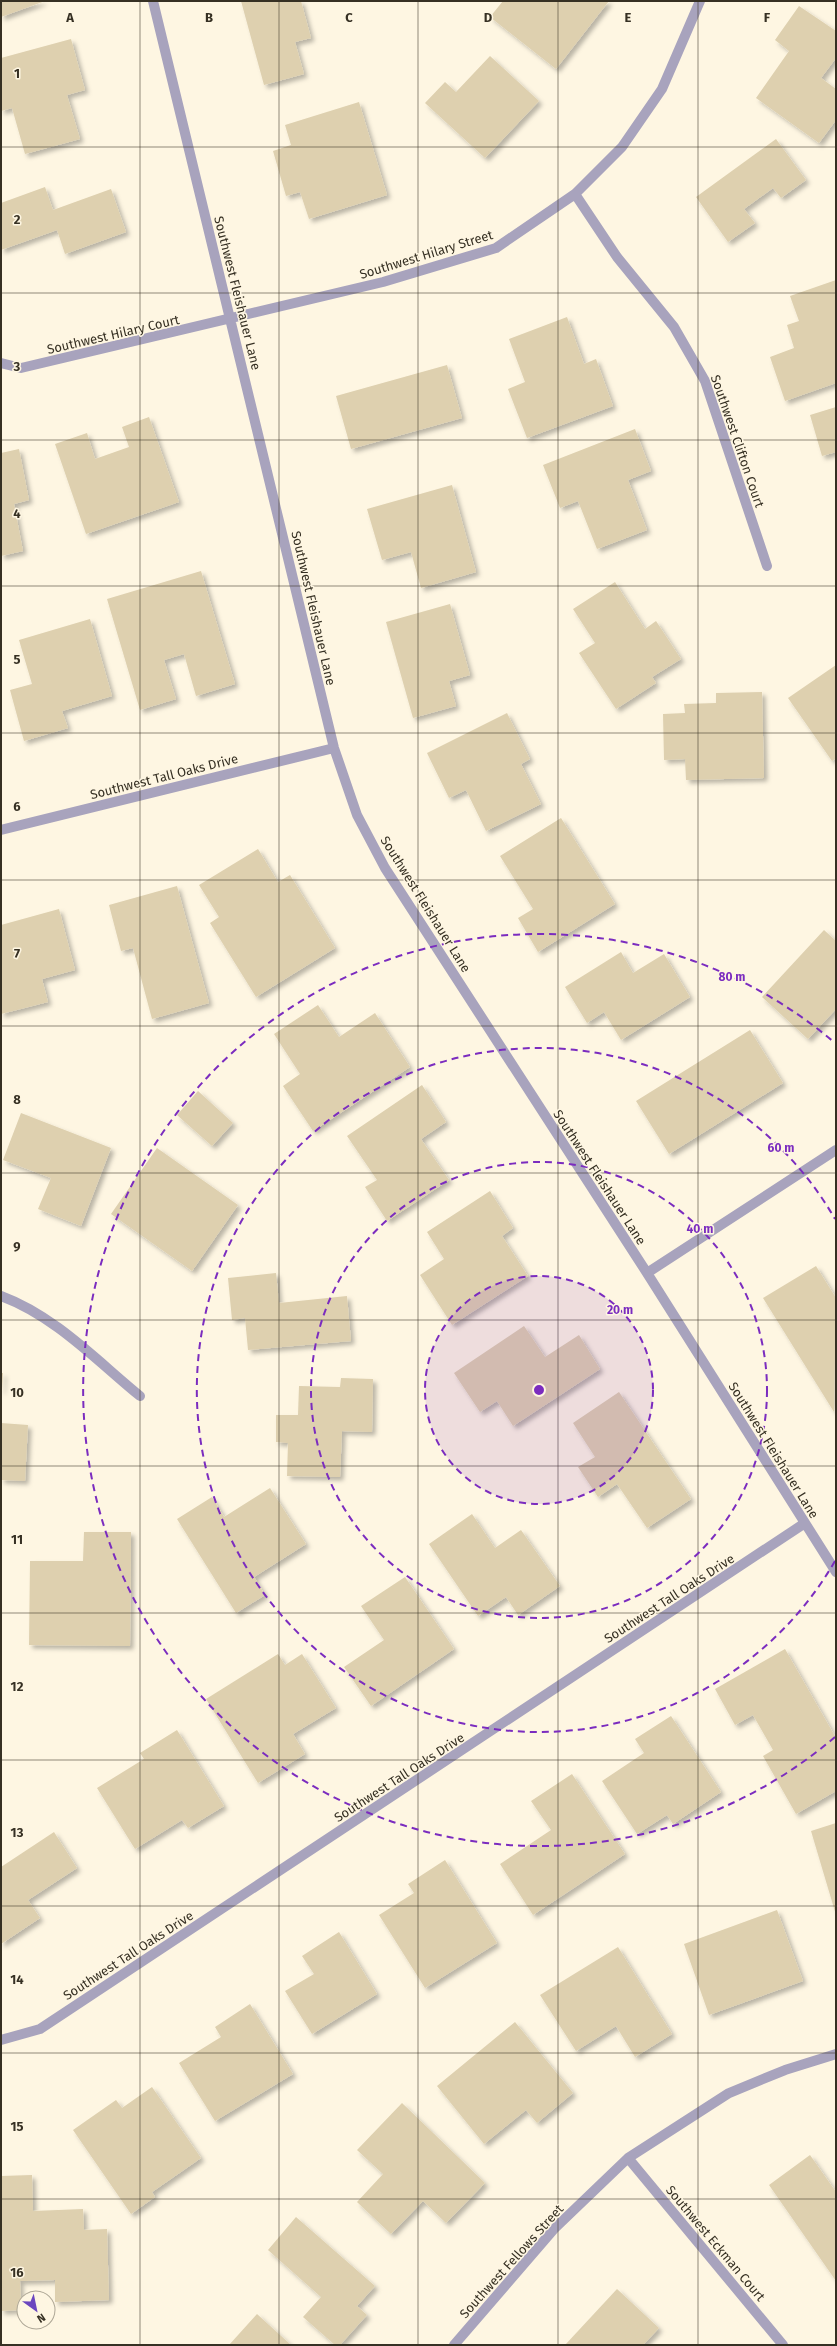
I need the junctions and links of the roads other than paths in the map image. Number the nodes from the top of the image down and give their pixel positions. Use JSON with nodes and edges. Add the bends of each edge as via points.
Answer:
{"nodes":[{"id":1,"x":153,"y":1,"type":"edge"},
{"id":2,"x":700,"y":1,"type":"edge"},
{"id":3,"x":575,"y":194,"type":"junction"},
{"id":4,"x":231,"y":320,"type":"junction"},
{"id":5,"x":1,"y":363,"type":"edge"},
{"id":6,"x":767,"y":566,"type":"dead end"},
{"id":7,"x":334,"y":748,"type":"junction"},
{"id":8,"x":1,"y":830,"type":"edge"},
{"id":9,"x":836,"y":1150,"type":"edge"},
{"id":10,"x":647,"y":1273,"type":"junction"},
{"id":11,"x":1,"y":1296,"type":"edge"},
{"id":12,"x":140,"y":1396,"type":"dead end"},
{"id":13,"x":805,"y":1523,"type":"junction"},
{"id":14,"x":836,"y":1572,"type":"edge"},
{"id":15,"x":1,"y":2040,"type":"edge"},
{"id":16,"x":836,"y":2054,"type":"edge"},
{"id":17,"x":628,"y":2158,"type":"junction"},
{"id":18,"x":454,"y":2345,"type":"edge"},
{"id":19,"x":783,"y":2345,"type":"edge"}],
"edges":[{"from":1,"to":4,"type":"street","name":"Southwest Fleishauer Lane"},
{"from":2,"to":3,"type":"street","name":"Southwest Hilary Street","via":[[662,89],[622,147]]},
{"from":3,"to":4,"type":"street","name":"Southwest Hilary Street","via":[[496,248],[383,282]]},
{"from":3,"to":6,"type":"street","name":"Southwest Clifton Court","via":[[617,257],[674,327],[705,381]]},
{"from":4,"to":5,"type":"street","name":"Southwest Hilary Court","via":[[21,368]]},
{"from":4,"to":7,"type":"street","name":"Southwest Fleishauer Lane"},
{"from":7,"to":8,"type":"street","name":"Southwest Tall Oaks Drive"},
{"from":7,"to":10,"type":"street","name":"Southwest Fleishauer Lane","via":[[357,815],[385,868]]},
{"from":9,"to":10,"type":"street"},
{"from":10,"to":13,"type":"street","name":"Southwest Fleishauer Lane"},
{"from":11,"to":12,"type":"street","via":[[20,1303],[60,1328]]},
{"from":13,"to":14,"type":"street","name":"Southwest Fleishauer Lane"},
{"from":13,"to":15,"type":"street","name":"Southwest Tall Oaks Drive","via":[[40,2030]]},
{"from":16,"to":17,"type":"street","name":"Southwest Fellows Street","via":[[785,2070],[729,2093]]},
{"from":17,"to":18,"type":"street","name":"Southwest Fellows Street","via":[[554,2229]]},
{"from":17,"to":19,"type":"street","name":"Southwest Eckman Court"}]}
